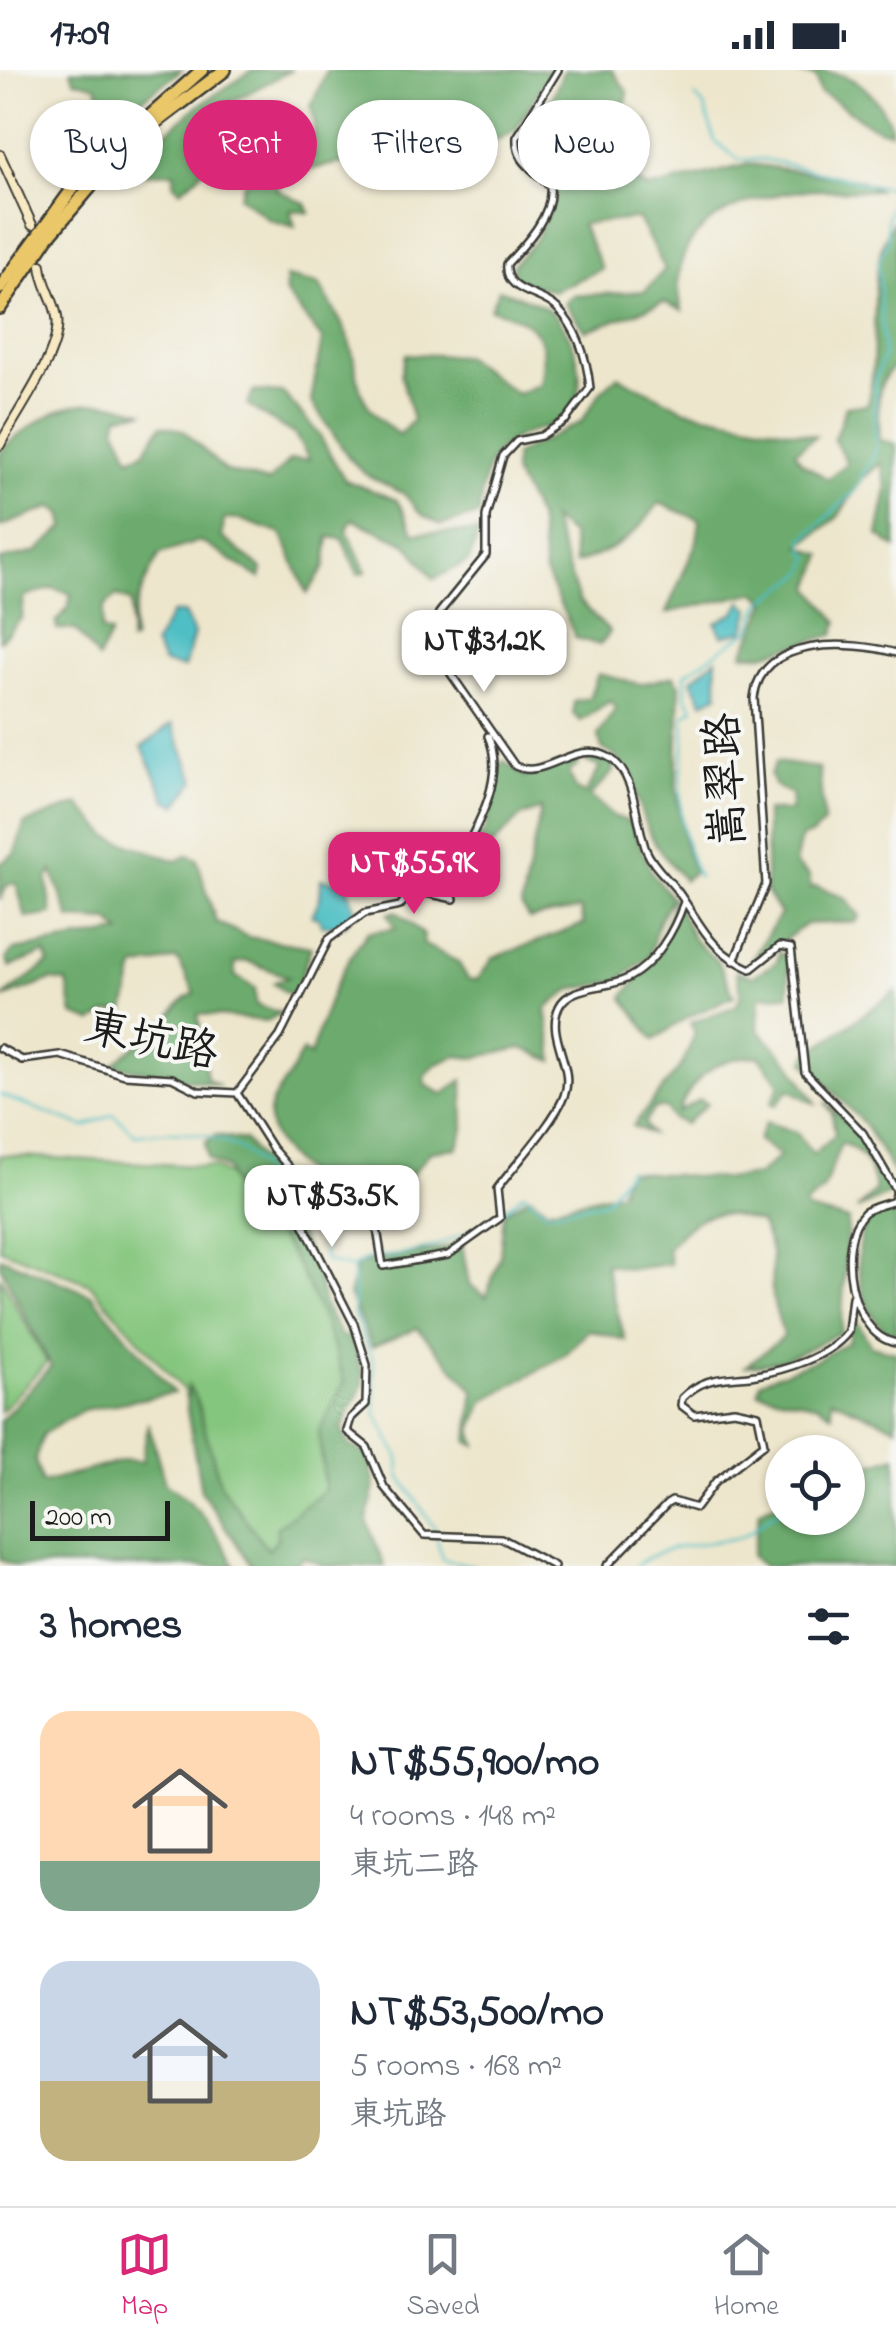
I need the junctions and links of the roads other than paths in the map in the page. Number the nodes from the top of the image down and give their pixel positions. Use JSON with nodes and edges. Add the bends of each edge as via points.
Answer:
{"nodes":[{"id":1,"x":202,"y":70,"type":"edge"},
{"id":2,"x":225,"y":70,"type":"edge"},
{"id":3,"x":558,"y":70,"type":"edge"},
{"id":4,"x":0,"y":154,"type":"edge"},
{"id":5,"x":32,"y":225,"type":"dead end"},
{"id":6,"x":40,"y":264,"type":"dead end"},
{"id":7,"x":0,"y":288,"type":"edge"},
{"id":8,"x":0,"y":308,"type":"edge"},
{"id":9,"x":0,"y":444,"type":"edge"},
{"id":10,"x":896,"y":654,"type":"edge"},
{"id":11,"x":484,"y":728,"type":"junction"},
{"id":12,"x":684,"y":902,"type":"junction"},
{"id":13,"x":734,"y":961,"type":"junction"},
{"id":14,"x":0,"y":1048,"type":"edge"},
{"id":15,"x":237,"y":1093,"type":"junction"},
{"id":16,"x":298,"y":1178,"type":"junction"},
{"id":17,"x":896,"y":1197,"type":"edge"},
{"id":18,"x":852,"y":1297,"type":"junction"},
{"id":19,"x":896,"y":1344,"type":"edge"},
{"id":20,"x":554,"y":1566,"type":"edge"},
{"id":21,"x":607,"y":1566,"type":"edge"}],
"edges":[{"from":1,"to":7,"type":"highway","via":[[82,176]]},
{"from":2,"to":8,"type":"highway","via":[[126,145],[48,237]]},
{"from":3,"to":11,"type":"street","via":[[516,146],[520,160],[550,187],[550,200],[530,242],[507,264],[507,274],[565,318],[582,345],[590,388],[566,420],[511,445],[502,456],[486,516],[486,555],[433,628],[440,660]]},
{"from":4,"to":5,"type":"street"},
{"from":6,"to":9,"type":"street","via":[[56,314],[56,342]]},
{"from":10,"to":13,"type":"street","name":"嵩翠路","via":[[852,644],[807,648],[760,676],[754,698],[766,884]]},
{"from":11,"to":12,"type":"street","via":[[525,771],[578,752],[613,760],[652,861]]},
{"from":11,"to":15,"type":"street","via":[[494,768],[478,832],[449,879],[454,899],[412,890],[400,906],[365,913],[328,939],[280,1036]]},
{"from":12,"to":13,"type":"street","via":[[703,934]]},
{"from":12,"to":16,"type":"street","via":[[674,933],[630,978],[570,993],[557,1009],[557,1042],[567,1066],[564,1096],[497,1190],[500,1218],[461,1246],[448,1255],[383,1266],[377,1228]]},
{"from":13,"to":17,"type":"street","via":[[751,969],[780,946],[790,948],[805,1072],[863,1133]]},
{"from":14,"to":15,"type":"street","name":"東坑路","via":[[22,1060],[60,1055],[125,1075],[172,1078],[198,1092]]},
{"from":15,"to":16,"type":"street","name":"東坑路"},
{"from":16,"to":20,"type":"street","via":[[295,1208],[354,1324],[370,1374],[366,1404],[347,1431],[372,1454],[384,1487],[424,1535],[501,1538]]},
{"from":17,"to":18,"type":"street","via":[[872,1208],[856,1226]]},
{"from":18,"to":19,"type":"street","via":[[874,1336]]},
{"from":18,"to":21,"type":"street","via":[[848,1332],[828,1350],[756,1375],[713,1378],[682,1398],[684,1410],[694,1415],[758,1414],[764,1444],[716,1481],[696,1508],[667,1504]]}]}
